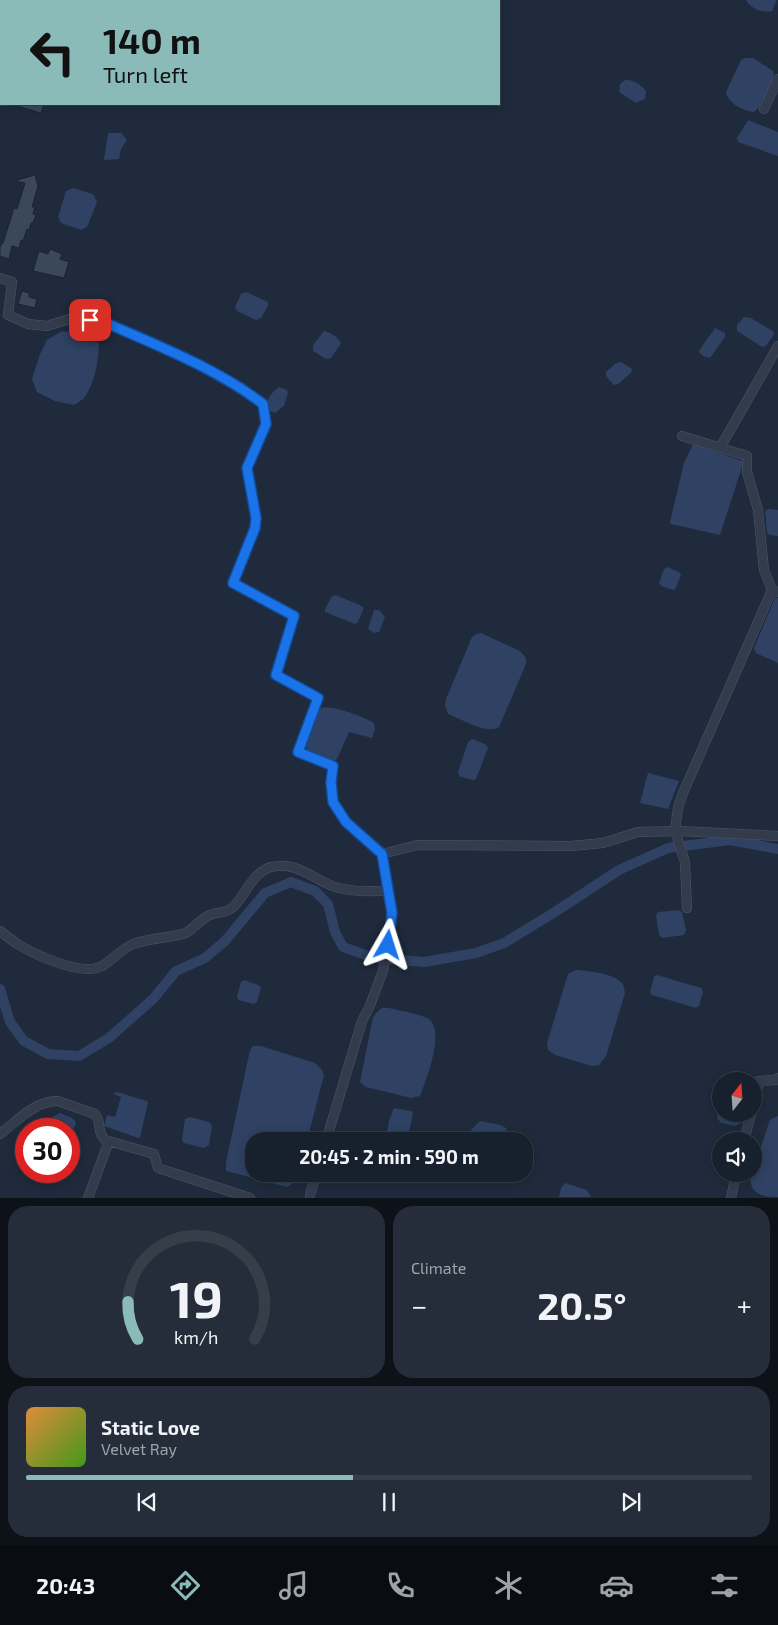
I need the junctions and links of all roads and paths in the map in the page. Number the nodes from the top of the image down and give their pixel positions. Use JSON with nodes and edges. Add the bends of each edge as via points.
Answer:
{"nodes":[{"id":1,"x":778,"y":78,"type":"edge"},
{"id":2,"x":764,"y":109,"type":"dead end"},
{"id":3,"x":0,"y":278,"type":"edge"},
{"id":4,"x":778,"y":346,"type":"edge"},
{"id":5,"x":682,"y":436,"type":"dead end"},
{"id":6,"x":720,"y":448,"type":"junction"},
{"id":7,"x":775,"y":591,"type":"edge"},
{"id":8,"x":676,"y":834,"type":"junction"},
{"id":9,"x":778,"y":836,"type":"edge"},
{"id":10,"x":382,"y":854,"type":"junction"},
{"id":11,"x":388,"y":890,"type":"junction"},
{"id":12,"x":687,"y":908,"type":"dead end"},
{"id":13,"x":0,"y":931,"type":"edge"},
{"id":14,"x":778,"y":1078,"type":"edge"},
{"id":15,"x":762,"y":1081,"type":"edge"},
{"id":16,"x":329,"y":1132,"type":"edge"},
{"id":17,"x":0,"y":1134,"type":"edge"},
{"id":18,"x":109,"y":1141,"type":"junction"},
{"id":19,"x":313,"y":1182,"type":"edge"},
{"id":20,"x":734,"y":1182,"type":"edge"},
{"id":21,"x":308,"y":1196,"type":"edge"},
{"id":22,"x":88,"y":1198,"type":"edge"},
{"id":23,"x":250,"y":1198,"type":"edge"},
{"id":24,"x":319,"y":1198,"type":"edge"},
{"id":25,"x":731,"y":1198,"type":"edge"}],
"edges":[{"from":1,"to":2,"type":"street"},
{"from":3,"to":10,"type":"street","via":[[12,282],[8,315],[28,324],[47,326],[76,317],[104,322],[196,364],[242,388],[263,404],[266,424],[247,468],[255,528],[233,583],[294,616],[276,675],[318,698],[298,752],[333,766],[333,802],[346,822]]},
{"from":4,"to":6,"type":"street"},
{"from":5,"to":6,"type":"street"},
{"from":6,"to":7,"type":"street","via":[[747,456],[747,472],[758,510],[764,570]]},
{"from":7,"to":8,"type":"street","via":[[683,792]]},
{"from":8,"to":9,"type":"street"},
{"from":8,"to":10,"type":"street","via":[[638,832],[603,843],[571,846],[418,845]]},
{"from":8,"to":12,"type":"street","via":[[685,862]]},
{"from":10,"to":11,"type":"street"},
{"from":11,"to":13,"type":"street","via":[[352,891],[297,868],[271,867],[251,881],[228,910],[204,918],[186,933],[134,944],[95,968],[80,968],[44,956]]},
{"from":11,"to":16,"type":"street","via":[[392,913],[383,971],[362,1021]]},
{"from":14,"to":15,"type":"street"},
{"from":17,"to":18,"type":"street","via":[[39,1105],[58,1101],[95,1114],[100,1135]]},
{"from":18,"to":22,"type":"street"},
{"from":18,"to":23,"type":"street","via":[[154,1154],[158,1168]]},
{"from":19,"to":21,"type":"street"},
{"from":20,"to":25,"type":"street"},
{"from":21,"to":24,"type":"street"}]}
